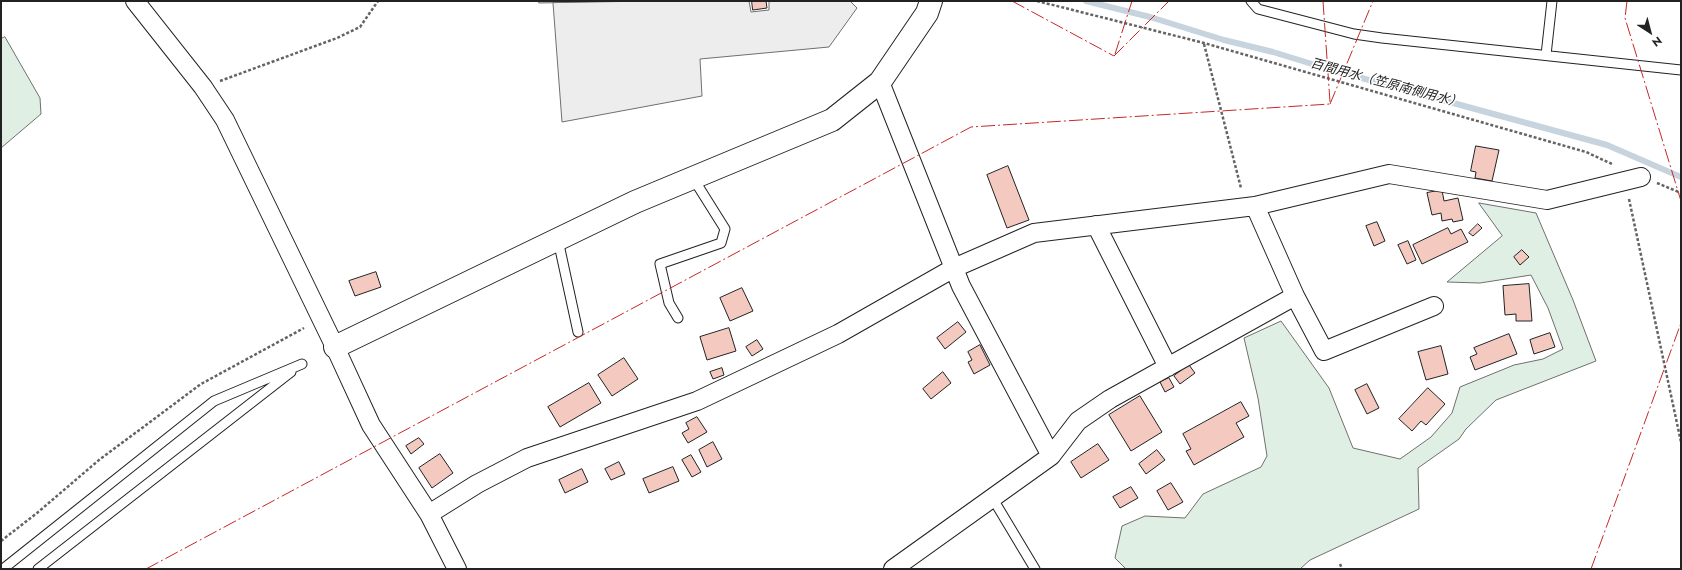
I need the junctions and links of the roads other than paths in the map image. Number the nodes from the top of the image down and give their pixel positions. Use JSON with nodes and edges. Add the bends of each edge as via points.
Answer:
{"nodes":[{"id":1,"x":135,"y":1,"type":"edge"},
{"id":2,"x":931,"y":1,"type":"edge"},
{"id":3,"x":1251,"y":1,"type":"edge"},
{"id":4,"x":1552,"y":1,"type":"edge"},
{"id":5,"x":1546,"y":55,"type":"junction"},
{"id":6,"x":1681,"y":70,"type":"edge"},
{"id":7,"x":880,"y":82,"type":"junction"},
{"id":8,"x":693,"y":178,"type":"junction"},
{"id":9,"x":1633,"y":179,"type":"road end"},
{"id":10,"x":1250,"y":207,"type":"junction"},
{"id":11,"x":1096,"y":225,"type":"junction"},
{"id":12,"x":558,"y":240,"type":"junction"},
{"id":13,"x":954,"y":268,"type":"junction"},
{"id":14,"x":1295,"y":296,"type":"junction"},
{"id":15,"x":1434,"y":306,"type":"dead end"},
{"id":16,"x":678,"y":318,"type":"dead end"},
{"id":17,"x":578,"y":332,"type":"dead end"},
{"id":18,"x":335,"y":347,"type":"junction"},
{"id":19,"x":1168,"y":367,"type":"junction"},
{"id":20,"x":1051,"y":456,"type":"junction"},
{"id":21,"x":993,"y":499,"type":"junction"},
{"id":22,"x":429,"y":514,"type":"junction"},
{"id":23,"x":3,"y":569,"type":"edge"},
{"id":24,"x":38,"y":569,"type":"edge"},
{"id":25,"x":457,"y":569,"type":"edge"},
{"id":26,"x":893,"y":569,"type":"edge"},
{"id":27,"x":1035,"y":569,"type":"edge"}],
"edges":[{"from":1,"to":18,"type":"street","via":[[203,87],[225,120]]},
{"from":2,"to":7,"type":"street","via":[[927,13]]},
{"from":3,"to":5,"type":"lane","via":[[1258,10],[1354,34]]},
{"from":4,"to":5,"type":"lane"},
{"from":5,"to":6,"type":"lane"},
{"from":7,"to":8,"type":"street","via":[[832,120]]},
{"from":7,"to":13,"type":"street"},
{"from":8,"to":12,"type":"street","via":[[635,202]]},
{"from":8,"to":16,"type":"lane","via":[[725,229],[721,243],[660,264],[669,303]]},
{"from":9,"to":10,"type":"street","via":[[1547,200],[1389,174]]},
{"from":10,"to":11,"type":"street"},
{"from":10,"to":14,"type":"street"},
{"from":11,"to":13,"type":"street","via":[[1034,233]]},
{"from":11,"to":19,"type":"street"},
{"from":12,"to":17,"type":"lane"},
{"from":12,"to":18,"type":"street"},
{"from":13,"to":20,"type":"street"},
{"from":13,"to":22,"type":"street","via":[[838,334],[697,401],[526,458]]},
{"from":14,"to":15,"type":"street","via":[[1324,351]]},
{"from":14,"to":19,"type":"street"},
{"from":18,"to":22,"type":"street","via":[[371,425]]},
{"from":19,"to":20,"type":"street","via":[[1110,399],[1078,421]]},
{"from":20,"to":21,"type":"street"},
{"from":21,"to":26,"type":"street"},
{"from":21,"to":27,"type":"lane"},
{"from":22,"to":25,"type":"street"},
{"from":23,"to":24,"type":"lane","via":[[214,401],[302,364]]}]}
